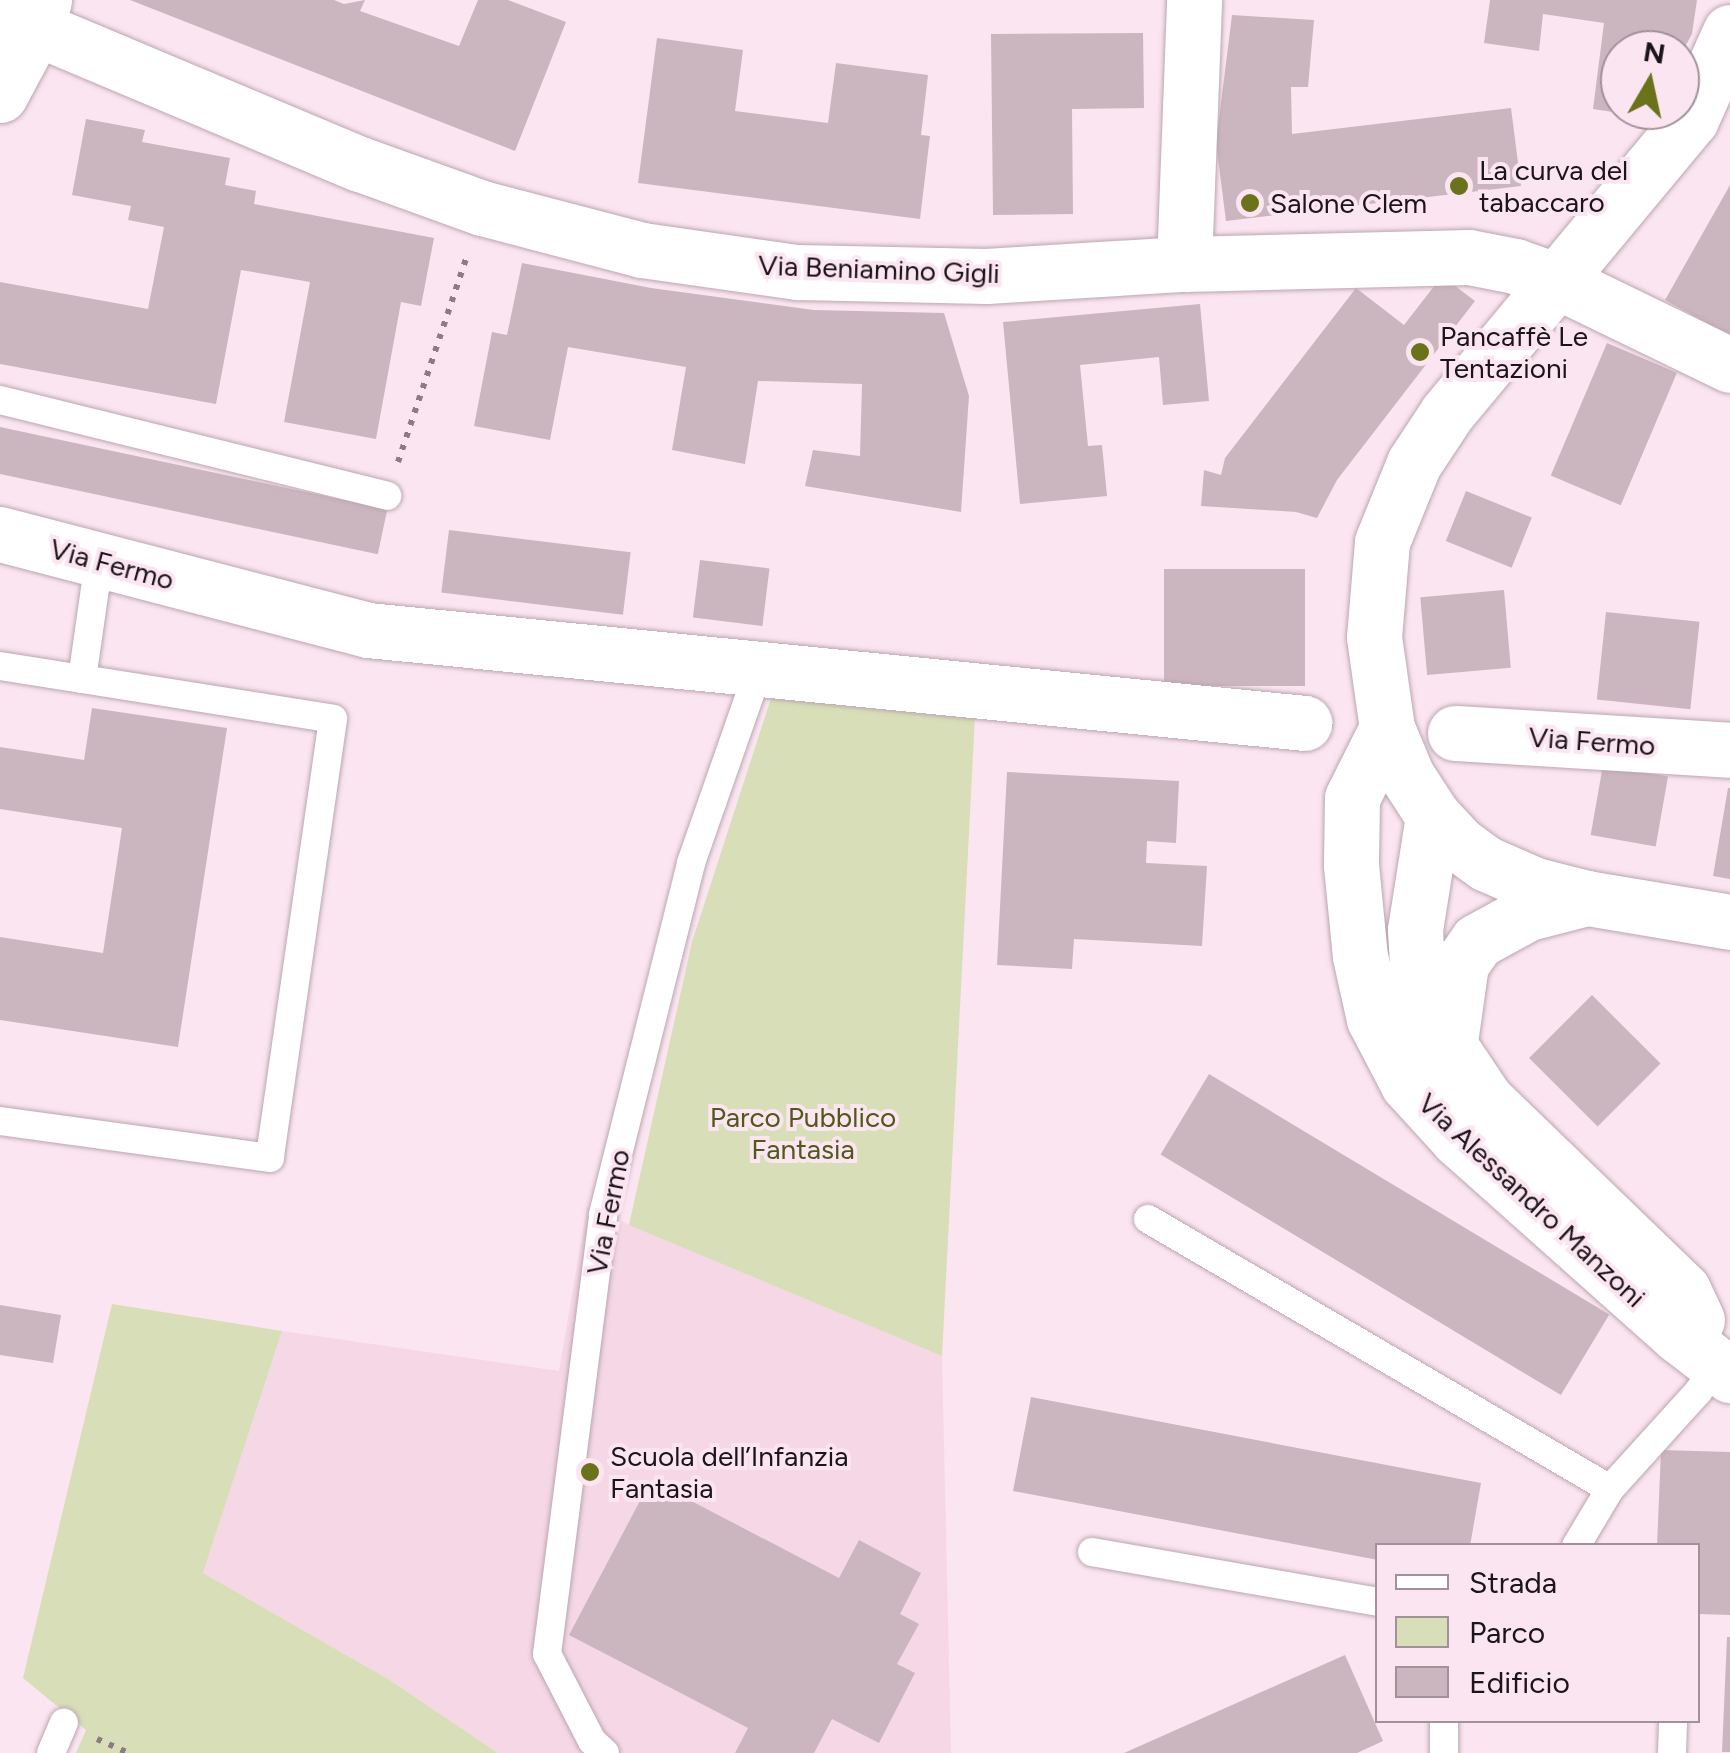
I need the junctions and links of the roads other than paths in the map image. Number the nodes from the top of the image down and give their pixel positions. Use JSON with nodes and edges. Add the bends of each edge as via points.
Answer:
{"nodes":[{"id":1,"x":1194,"y":0,"type":"edge"},
{"id":2,"x":27,"y":14,"type":"edge"},
{"id":3,"x":1729,"y":35,"type":"edge"},
{"id":4,"x":0,"y":94,"type":"edge"},
{"id":5,"x":1184,"y":264,"type":"junction"},
{"id":6,"x":1557,"y":282,"type":"junction"},
{"id":7,"x":1730,"y":366,"type":"edge"},
{"id":8,"x":0,"y":400,"type":"edge"},
{"id":9,"x":387,"y":496,"type":"road end"},
{"id":10,"x":0,"y":534,"type":"edge"},
{"id":11,"x":99,"y":562,"type":"junction"},
{"id":12,"x":0,"y":666,"type":"edge"},
{"id":13,"x":758,"y":672,"type":"junction"},
{"id":14,"x":82,"y":678,"type":"junction"},
{"id":15,"x":1304,"y":723,"type":"dead end"},
{"id":16,"x":1388,"y":728,"type":"junction"},
{"id":17,"x":1455,"y":733,"type":"dead end"},
{"id":18,"x":1730,"y":750,"type":"edge"},
{"id":19,"x":1432,"y":816,"type":"junction"},
{"id":20,"x":1587,"y":898,"type":"junction"},
{"id":21,"x":1730,"y":922,"type":"edge"},
{"id":22,"x":1360,"y":956,"type":"junction"},
{"id":23,"x":1448,"y":1049,"type":"junction"},
{"id":24,"x":0,"y":1122,"type":"edge"},
{"id":25,"x":1148,"y":1219,"type":"dead end"},
{"id":26,"x":1724,"y":1370,"type":"edge"},
{"id":27,"x":1610,"y":1489,"type":"junction"},
{"id":28,"x":1579,"y":1543,"type":"edge"},
{"id":29,"x":1092,"y":1552,"type":"dead end"},
{"id":30,"x":1375,"y":1601,"type":"edge"},
{"id":31,"x":1444,"y":1723,"type":"edge"},
{"id":32,"x":1672,"y":1723,"type":"edge"},
{"id":33,"x":64,"y":1724,"type":"dead end"},
{"id":34,"x":51,"y":1753,"type":"edge"},
{"id":35,"x":605,"y":1753,"type":"edge"},
{"id":36,"x":1444,"y":1753,"type":"edge"},
{"id":37,"x":1672,"y":1753,"type":"edge"}],
"edges":[{"from":1,"to":5,"type":"street"},
{"from":2,"to":4,"type":"street"},
{"from":2,"to":5,"type":"street","name":"Via Beniamino Gigli","via":[[377,170],[482,208],[642,250],[798,272],[986,276]]},
{"from":3,"to":6,"type":"street","via":[[1692,119]]},
{"from":5,"to":6,"type":"street","name":"Via Beniamino Gigli","via":[[1469,258]]},
{"from":6,"to":7,"type":"street","name":"Via Beniamino Gigli"},
{"from":6,"to":16,"type":"street","via":[[1447,413],[1397,496],[1382,542],[1374,637]]},
{"from":8,"to":9,"type":"lane"},
{"from":10,"to":11,"type":"street","name":"Via Fermo"},
{"from":11,"to":13,"type":"street","name":"Via Fermo","via":[[368,630]]},
{"from":11,"to":14,"type":"lane"},
{"from":12,"to":14,"type":"lane"},
{"from":13,"to":15,"type":"street","name":"Via Fermo"},
{"from":13,"to":35,"type":"lane","name":"Via Fermo","via":[[691,863],[602,1214],[547,1654],[592,1741]]},
{"from":14,"to":24,"type":"lane","via":[[333,719],[270,1158]]},
{"from":16,"to":19,"type":"street"},
{"from":16,"to":22,"type":"street","name":"Via Alessandro Manzoni","via":[[1352,798]]},
{"from":17,"to":18,"type":"street","name":"Via Fermo"},
{"from":19,"to":20,"type":"street","via":[[1487,864]]},
{"from":19,"to":22,"type":"street","name":"Via Alessandro Manzoni","via":[[1392,832],[1378,854]]},
{"from":19,"to":23,"type":"street","name":"Via Alessandro Manzoni","via":[[1414,930],[1419,1000]]},
{"from":20,"to":21,"type":"street"},
{"from":20,"to":23,"type":"street","name":"Via Alessandro Manzoni","via":[[1528,912],[1477,942],[1462,964]]},
{"from":22,"to":26,"type":"street","name":"Via Alessandro Manzoni","via":[[1374,1019],[1408,1084],[1473,1152]]},
{"from":23,"to":26,"type":"street","name":"Via Alessandro Manzoni","via":[[1486,1100],[1682,1290]]},
{"from":25,"to":27,"type":"lane"},
{"from":26,"to":27,"type":"lane"},
{"from":27,"to":28,"type":"lane"},
{"from":29,"to":30,"type":"lane"},
{"from":31,"to":36,"type":"lane"},
{"from":32,"to":37,"type":"lane"},
{"from":33,"to":34,"type":"lane"}]}
